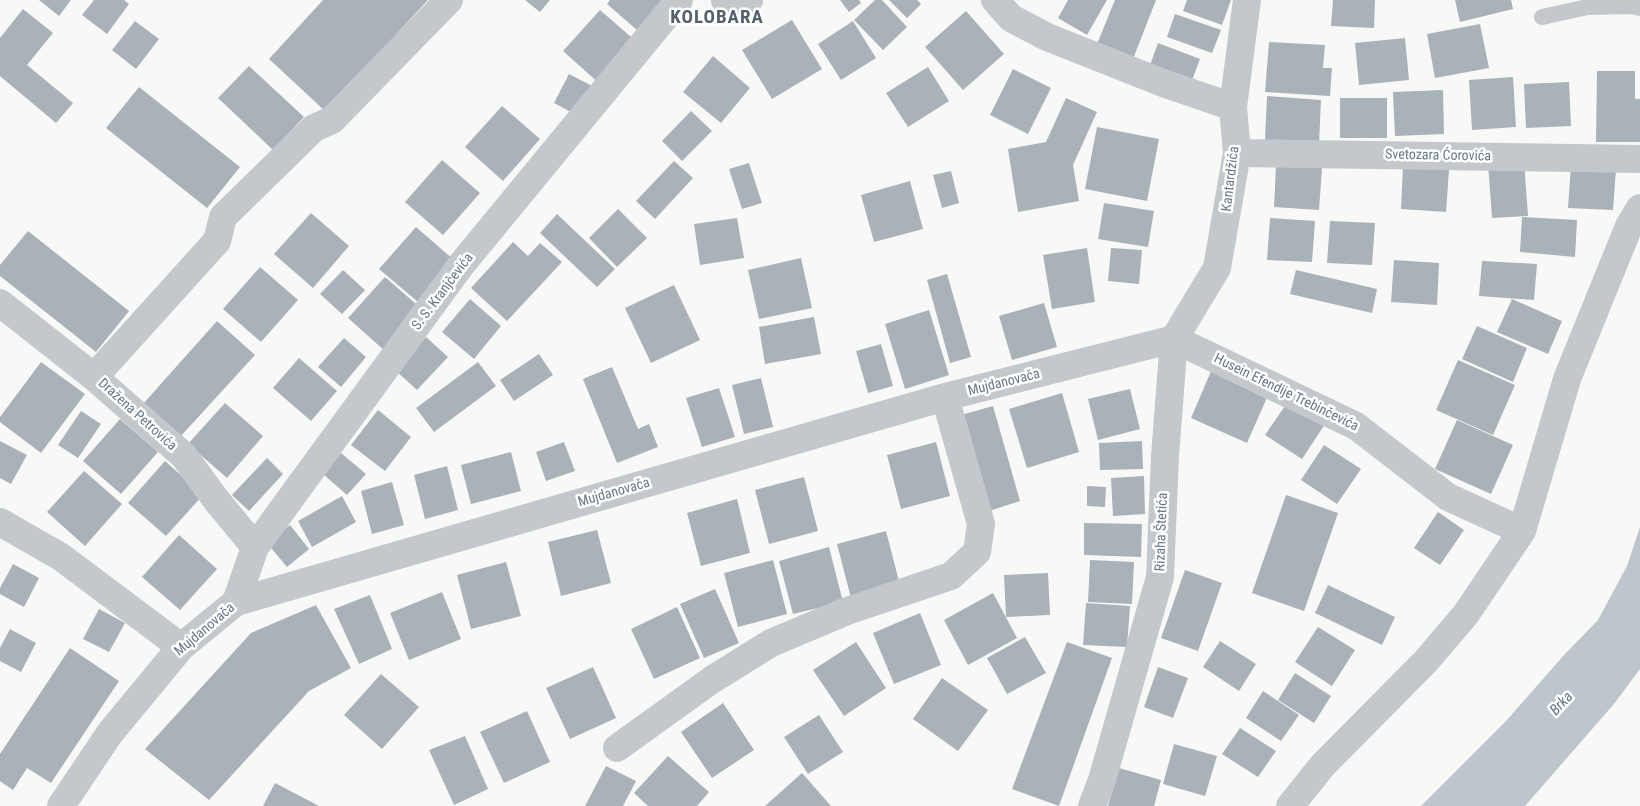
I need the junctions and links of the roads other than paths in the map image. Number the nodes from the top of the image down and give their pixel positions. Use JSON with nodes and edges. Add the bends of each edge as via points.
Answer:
{"nodes":[{"id":1,"x":449,"y":0,"type":"edge"},
{"id":2,"x":679,"y":0,"type":"edge"},
{"id":3,"x":725,"y":0,"type":"edge"},
{"id":4,"x":748,"y":0,"type":"edge"},
{"id":5,"x":995,"y":0,"type":"edge"},
{"id":6,"x":1247,"y":0,"type":"edge"},
{"id":7,"x":1640,"y":8,"type":"edge"},
{"id":8,"x":1542,"y":17,"type":"dead end"},
{"id":9,"x":1233,"y":107,"type":"junction"},
{"id":10,"x":1237,"y":153,"type":"junction"},
{"id":11,"x":1640,"y":159,"type":"edge"},
{"id":12,"x":1640,"y":208,"type":"edge"},
{"id":13,"x":0,"y":303,"type":"edge"},
{"id":14,"x":1174,"y":339,"type":"junction"},
{"id":15,"x":94,"y":377,"type":"junction"},
{"id":16,"x":945,"y":398,"type":"junction"},
{"id":17,"x":0,"y":522,"type":"edge"},
{"id":18,"x":1522,"y":531,"type":"junction"},
{"id":19,"x":255,"y":547,"type":"junction"},
{"id":20,"x":236,"y":602,"type":"junction"},
{"id":21,"x":181,"y":647,"type":"junction"},
{"id":22,"x":618,"y":748,"type":"dead end"},
{"id":23,"x":61,"y":806,"type":"edge"},
{"id":24,"x":1092,"y":806,"type":"edge"},
{"id":25,"x":1290,"y":806,"type":"edge"}],
"edges":[{"from":1,"to":15,"type":"street","via":[[332,120],[314,128],[223,217],[216,241]]},
{"from":2,"to":19,"type":"street","name":"S. S. Kranjčevića","via":[[462,265]]},
{"from":3,"to":4,"type":"street"},
{"from":5,"to":9,"type":"street","via":[[1011,18],[1047,37]]},
{"from":6,"to":9,"type":"street","name":"Kantardžića"},
{"from":7,"to":8,"type":"lane","via":[[1588,8]]},
{"from":9,"to":10,"type":"street","name":"Kantardžića"},
{"from":10,"to":11,"type":"street","name":"Svetozara Ćorovića"},
{"from":10,"to":14,"type":"street","name":"Kantardžića","via":[[1217,268]]},
{"from":12,"to":18,"type":"street","via":[[1629,226],[1567,380]]},
{"from":13,"to":15,"type":"street","name":"Dražena Petrovića"},
{"from":14,"to":16,"type":"street","name":"Mujdanovača"},
{"from":14,"to":18,"type":"street","name":"Husein Efendije Trebinčevića","via":[[1356,426],[1448,497]]},
{"from":14,"to":24,"type":"street","name":"Rizaha Štetića","via":[[1160,576]]},
{"from":15,"to":19,"type":"street","name":"Dražena Petrovića","via":[[184,456]]},
{"from":16,"to":20,"type":"street","name":"Mujdanovača"},
{"from":16,"to":22,"type":"street","via":[[980,524],[978,552],[951,576],[847,611],[772,643],[714,679]]},
{"from":17,"to":21,"type":"street","via":[[61,558]]},
{"from":18,"to":25,"type":"street","via":[[1466,614],[1324,765]]},
{"from":19,"to":20,"type":"street","name":"S. S. Kranjčevića"},
{"from":20,"to":21,"type":"street","name":"Mujdanovača"},
{"from":21,"to":23,"type":"street","name":"Mujdanovača","via":[[110,733]]}]}
